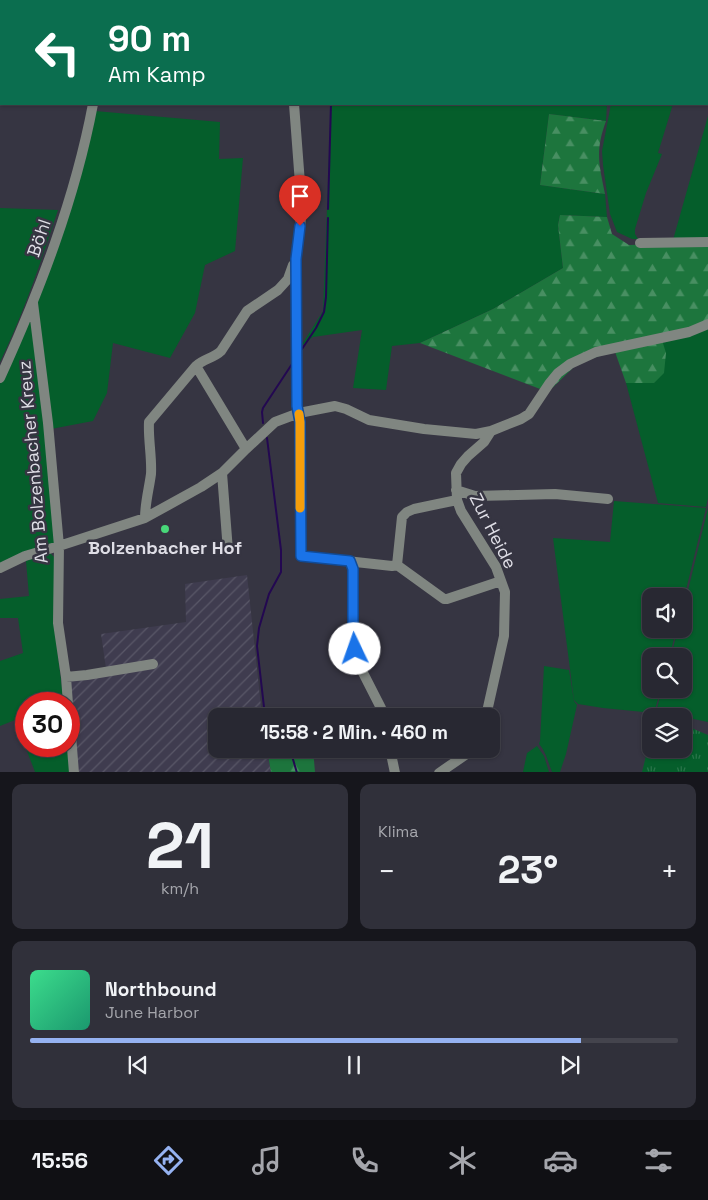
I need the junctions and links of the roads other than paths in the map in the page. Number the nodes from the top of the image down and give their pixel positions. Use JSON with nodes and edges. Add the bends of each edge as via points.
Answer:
{"nodes":[{"id":1,"x":93,"y":105,"type":"edge"},
{"id":2,"x":294,"y":105,"type":"edge"},
{"id":3,"x":640,"y":242,"type":"dead end"},
{"id":4,"x":708,"y":242,"type":"edge"},
{"id":5,"x":296,"y":259,"type":"junction"},
{"id":6,"x":33,"y":303,"type":"junction"},
{"id":7,"x":708,"y":324,"type":"edge"},
{"id":8,"x":196,"y":366,"type":"junction"},
{"id":9,"x":0,"y":378,"type":"edge"},
{"id":10,"x":299,"y":413,"type":"junction"},
{"id":11,"x":491,"y":431,"type":"junction"},
{"id":12,"x":246,"y":449,"type":"junction"},
{"id":13,"x":222,"y":473,"type":"junction"},
{"id":14,"x":456,"y":495,"type":"junction"},
{"id":15,"x":608,"y":499,"type":"dead end"},
{"id":16,"x":145,"y":518,"type":"junction"},
{"id":17,"x":59,"y":546,"type":"junction"},
{"id":18,"x":228,"y":551,"type":"dead end"},
{"id":19,"x":350,"y":561,"type":"junction"},
{"id":20,"x":397,"y":565,"type":"junction"},
{"id":21,"x":0,"y":568,"type":"edge"},
{"id":22,"x":501,"y":581,"type":"junction"},
{"id":23,"x":153,"y":664,"type":"dead end"},
{"id":24,"x":66,"y":677,"type":"junction"},
{"id":25,"x":67,"y":692,"type":"edge"},
{"id":26,"x":381,"y":708,"type":"edge"},
{"id":27,"x":488,"y":708,"type":"edge"},
{"id":28,"x":73,"y":757,"type":"edge"},
{"id":29,"x":392,"y":758,"type":"edge"},
{"id":30,"x":460,"y":758,"type":"edge"},
{"id":31,"x":74,"y":772,"type":"edge"},
{"id":32,"x":394,"y":772,"type":"edge"},
{"id":33,"x":439,"y":772,"type":"edge"}],
"edges":[{"from":1,"to":6,"type":"street","name":"Böhl","via":[[74,183]]},
{"from":2,"to":5,"type":"street","via":[[302,210]]},
{"from":3,"to":4,"type":"street"},
{"from":5,"to":8,"type":"street","via":[[288,279],[278,290],[247,311],[221,351]]},
{"from":5,"to":10,"type":"street"},
{"from":6,"to":9,"type":"street","name":"Böhl"},
{"from":6,"to":17,"type":"street","name":"Am Bolzenbacher Kreuz"},
{"from":7,"to":11,"type":"street","via":[[689,332],[596,352],[570,364],[548,384],[529,414]]},
{"from":8,"to":12,"type":"street"},
{"from":8,"to":16,"type":"street","via":[[149,422],[151,472]]},
{"from":10,"to":11,"type":"street","via":[[334,406],[369,420],[424,429],[476,434]]},
{"from":10,"to":12,"type":"street","via":[[275,422]]},
{"from":10,"to":19,"type":"street","via":[[301,556]]},
{"from":11,"to":14,"type":"street","name":"Zur Heide","via":[[456,473]]},
{"from":12,"to":13,"type":"street"},
{"from":13,"to":16,"type":"street"},
{"from":13,"to":18,"type":"street"},
{"from":14,"to":15,"type":"street","via":[[555,494]]},
{"from":14,"to":20,"type":"street","via":[[414,509],[402,517]]},
{"from":14,"to":22,"type":"street","name":"Zur Heide","via":[[461,511],[496,566]]},
{"from":16,"to":17,"type":"street"},
{"from":17,"to":21,"type":"street","via":[[25,556]]},
{"from":17,"to":24,"type":"street","name":"Am Bolzenbacher Kreuz","via":[[58,623]]},
{"from":19,"to":20,"type":"street"},
{"from":19,"to":26,"type":"street","via":[[357,661]]},
{"from":20,"to":22,"type":"street","via":[[444,599]]},
{"from":22,"to":27,"type":"street","name":"Zur Heide","via":[[505,592],[504,636]]},
{"from":23,"to":24,"type":"street"},
{"from":24,"to":25,"type":"street","name":"Am Bolzenbacher Kreuz"},
{"from":28,"to":31,"type":"street"},
{"from":29,"to":32,"type":"street"},
{"from":30,"to":33,"type":"street"}]}
